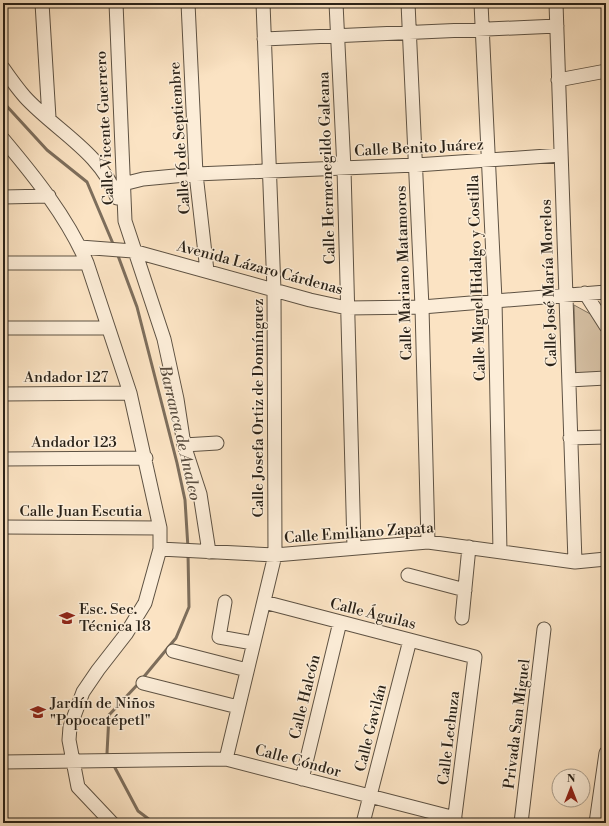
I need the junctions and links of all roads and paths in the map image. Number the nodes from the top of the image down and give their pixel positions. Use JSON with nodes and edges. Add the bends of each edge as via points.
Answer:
{"nodes":[{"id":1,"x":42,"y":3,"type":"edge"},
{"id":2,"x":116,"y":3,"type":"edge"},
{"id":3,"x":188,"y":3,"type":"edge"},
{"id":4,"x":263,"y":3,"type":"edge"},
{"id":5,"x":336,"y":3,"type":"edge"},
{"id":6,"x":408,"y":3,"type":"edge"},
{"id":7,"x":482,"y":3,"type":"edge"},
{"id":8,"x":556,"y":3,"type":"edge"},
{"id":9,"x":557,"y":26,"type":"junction"},
{"id":10,"x":482,"y":29,"type":"junction"},
{"id":11,"x":409,"y":32,"type":"junction"},
{"id":12,"x":338,"y":36,"type":"junction"},
{"id":13,"x":264,"y":39,"type":"junction"},
{"id":14,"x":3,"y":68,"type":"edge"},
{"id":15,"x":606,"y":71,"type":"edge"},
{"id":16,"x":558,"y":80,"type":"junction"},
{"id":17,"x":49,"y":118,"type":"junction"},
{"id":18,"x":3,"y":139,"type":"edge"},
{"id":19,"x":561,"y":155,"type":"junction"},
{"id":20,"x":489,"y":161,"type":"junction"},
{"id":21,"x":416,"y":165,"type":"junction"},
{"id":22,"x":344,"y":169,"type":"junction"},
{"id":23,"x":270,"y":172,"type":"junction"},
{"id":24,"x":196,"y":174,"type":"junction"},
{"id":25,"x":119,"y":187,"type":"junction"},
{"id":26,"x":49,"y":196,"type":"junction"},
{"id":27,"x":3,"y":197,"type":"edge"},
{"id":28,"x":83,"y":247,"type":"junction"},
{"id":29,"x":129,"y":250,"type":"junction"},
{"id":30,"x":3,"y":263,"type":"edge"},
{"id":31,"x":87,"y":263,"type":"junction"},
{"id":32,"x":207,"y":271,"type":"junction"},
{"id":33,"x":274,"y":290,"type":"junction"},
{"id":34,"x":606,"y":292,"type":"edge"},
{"id":35,"x":585,"y":293,"type":"junction"},
{"id":36,"x":566,"y":294,"type":"junction"},
{"id":37,"x":495,"y":300,"type":"junction"},
{"id":38,"x":347,"y":308,"type":"junction"},
{"id":39,"x":422,"y":308,"type":"junction"},
{"id":40,"x":606,"y":326,"type":"edge"},
{"id":41,"x":3,"y":328,"type":"edge"},
{"id":42,"x":107,"y":328,"type":"junction"},
{"id":43,"x":606,"y":378,"type":"edge"},
{"id":44,"x":569,"y":380,"type":"junction"},
{"id":45,"x":130,"y":393,"type":"junction"},
{"id":46,"x":3,"y":394,"type":"edge"},
{"id":47,"x":606,"y":437,"type":"edge"},
{"id":48,"x":570,"y":438,"type":"junction"},
{"id":49,"x":217,"y":443,"type":"dead end"},
{"id":50,"x":184,"y":445,"type":"junction"},
{"id":51,"x":146,"y":458,"type":"junction"},
{"id":52,"x":3,"y":459,"type":"edge"},
{"id":53,"x":3,"y":527,"type":"edge"},
{"id":54,"x":160,"y":528,"type":"junction"},
{"id":55,"x":428,"y":542,"type":"junction"},
{"id":56,"x":354,"y":547,"type":"junction"},
{"id":57,"x":469,"y":547,"type":"junction"},
{"id":58,"x":160,"y":549,"type":"junction"},
{"id":59,"x":203,"y":552,"type":"junction"},
{"id":60,"x":500,"y":552,"type":"junction"},
{"id":61,"x":275,"y":555,"type":"junction"},
{"id":62,"x":606,"y":559,"type":"edge"},
{"id":63,"x":575,"y":562,"type":"junction"},
{"id":64,"x":408,"y":575,"type":"dead end"},
{"id":65,"x":465,"y":590,"type":"junction"},
{"id":66,"x":225,"y":602,"type":"dead end"},
{"id":67,"x":264,"y":602,"type":"junction"},
{"id":68,"x":462,"y":618,"type":"dead end"},
{"id":69,"x":340,"y":622,"type":"junction"},
{"id":70,"x":544,"y":629,"type":"dead end"},
{"id":71,"x":410,"y":640,"type":"junction"},
{"id":72,"x":253,"y":643,"type":"junction"},
{"id":73,"x":173,"y":651,"type":"dead end"},
{"id":74,"x":475,"y":657,"type":"joint"},
{"id":75,"x":247,"y":670,"type":"junction"},
{"id":76,"x":143,"y":683,"type":"dead end"},
{"id":77,"x":238,"y":707,"type":"junction"},
{"id":78,"x":606,"y":753,"type":"edge"},
{"id":79,"x":226,"y":759,"type":"junction"},
{"id":80,"x":73,"y":761,"type":"junction"},
{"id":81,"x":3,"y":762,"type":"edge"},
{"id":82,"x":302,"y":779,"type":"junction"},
{"id":83,"x":370,"y":797,"type":"junction"},
{"id":84,"x":455,"y":820,"type":"edge"},
{"id":85,"x":112,"y":823,"type":"edge"},
{"id":86,"x":363,"y":823,"type":"edge"},
{"id":87,"x":521,"y":823,"type":"edge"},
{"id":88,"x":596,"y":823,"type":"edge"}],
"edges":[{"from":1,"to":17,"type":"street"},
{"from":2,"to":25,"type":"street","name":"Calle Vicente Guerrero"},
{"from":3,"to":24,"type":"street","name":"Calle 16 de Septiembre"},
{"from":4,"to":13,"type":"street","name":"Calle Josefa Ortiz de Domínguez"},
{"from":5,"to":12,"type":"street","name":"Calle Hermenegildo Galeana"},
{"from":6,"to":11,"type":"street","name":"Calle Mariano Matamoros"},
{"from":7,"to":10,"type":"street","name":"Calle Miguel Hidalgo y Costilla"},
{"from":8,"to":9,"type":"street","name":"Calle José María Morelos"},
{"from":9,"to":10,"type":"street"},
{"from":9,"to":16,"type":"street","name":"Calle José María Morelos"},
{"from":10,"to":11,"type":"street"},
{"from":10,"to":20,"type":"street","name":"Calle Miguel Hidalgo y Costilla"},
{"from":11,"to":12,"type":"street"},
{"from":11,"to":21,"type":"street","name":"Calle Mariano Matamoros"},
{"from":12,"to":13,"type":"street"},
{"from":12,"to":22,"type":"street","name":"Calle Hermenegildo Galeana"},
{"from":13,"to":23,"type":"street","name":"Calle Josefa Ortiz de Domínguez"},
{"from":14,"to":17,"type":"street","via":[[26,97]]},
{"from":15,"to":16,"type":"street"},
{"from":16,"to":19,"type":"street","name":"Calle José María Morelos"},
{"from":17,"to":25,"type":"street"},
{"from":18,"to":26,"type":"street"},
{"from":19,"to":20,"type":"street","name":"Calle Benito Juárez"},
{"from":19,"to":36,"type":"street","name":"Calle José María Morelos"},
{"from":20,"to":21,"type":"street","name":"Calle Benito Juárez"},
{"from":20,"to":37,"type":"street","name":"Calle Miguel Hidalgo y Costilla"},
{"from":21,"to":22,"type":"street","name":"Calle Benito Juárez"},
{"from":21,"to":39,"type":"street","name":"Calle Mariano Matamoros"},
{"from":22,"to":23,"type":"street","name":"Calle Benito Juárez"},
{"from":22,"to":38,"type":"street","name":"Calle Hermenegildo Galeana"},
{"from":23,"to":24,"type":"street","name":"Calle Benito Juárez"},
{"from":23,"to":33,"type":"street","name":"Calle Josefa Ortiz de Domínguez"},
{"from":24,"to":25,"type":"street","name":"Calle Benito Juárez","via":[[143,179]]},
{"from":24,"to":32,"type":"street","name":"Calle 16 de Septiembre"},
{"from":25,"to":29,"type":"street","name":"Calle Vicente Guerrero"},
{"from":26,"to":27,"type":"street"},
{"from":26,"to":28,"type":"street"},
{"from":28,"to":29,"type":"street","name":"Avenida Lázaro Cárdenas"},
{"from":28,"to":31,"type":"street"},
{"from":29,"to":32,"type":"street","name":"Avenida Lázaro Cárdenas"},
{"from":29,"to":50,"type":"street","name":"Calle Vicente Guerrero","via":[[164,339]]},
{"from":30,"to":31,"type":"street"},
{"from":31,"to":42,"type":"street"},
{"from":32,"to":33,"type":"street","name":"Avenida Lázaro Cárdenas"},
{"from":33,"to":38,"type":"street","name":"Avenida Lázaro Cárdenas"},
{"from":33,"to":61,"type":"street","name":"Calle Josefa Ortiz de Domínguez"},
{"from":34,"to":35,"type":"street","name":"Avenida Lázaro Cárdenas"},
{"from":35,"to":36,"type":"street","name":"Avenida Lázaro Cárdenas"},
{"from":35,"to":40,"type":"street"},
{"from":36,"to":37,"type":"street","name":"Avenida Lázaro Cárdenas"},
{"from":36,"to":44,"type":"street","name":"Calle José María Morelos"},
{"from":37,"to":39,"type":"street","name":"Avenida Lázaro Cárdenas"},
{"from":37,"to":60,"type":"street","name":"Calle Miguel Hidalgo y Costilla"},
{"from":38,"to":39,"type":"street","name":"Avenida Lázaro Cárdenas"},
{"from":38,"to":56,"type":"street","name":"Calle Hermenegildo Galeana"},
{"from":39,"to":55,"type":"street","name":"Calle Mariano Matamoros"},
{"from":41,"to":42,"type":"street"},
{"from":42,"to":45,"type":"street"},
{"from":43,"to":44,"type":"street"},
{"from":44,"to":48,"type":"street","name":"Calle José María Morelos"},
{"from":45,"to":46,"type":"street","name":"Andador 127"},
{"from":45,"to":51,"type":"street"},
{"from":47,"to":48,"type":"street"},
{"from":48,"to":63,"type":"street","name":"Calle José María Morelos"},
{"from":49,"to":50,"type":"street"},
{"from":50,"to":59,"type":"street","name":"Calle Vicente Guerrero","via":[[200,494]]},
{"from":51,"to":52,"type":"street","name":"Andador 123"},
{"from":51,"to":54,"type":"street"},
{"from":53,"to":54,"type":"street","name":"Calle Juan Escutia"},
{"from":54,"to":58,"type":"street"},
{"from":55,"to":56,"type":"street","name":"Calle Emiliano Zapata"},
{"from":55,"to":57,"type":"street","name":"Calle Emiliano Zapata"},
{"from":56,"to":61,"type":"street","name":"Calle Emiliano Zapata"},
{"from":57,"to":60,"type":"street","name":"Calle Emiliano Zapata"},
{"from":57,"to":65,"type":"street"},
{"from":58,"to":59,"type":"street","name":"Calle Emiliano Zapata"},
{"from":58,"to":80,"type":"street","via":[[145,603],[126,634],[83,692],[70,728]]},
{"from":59,"to":61,"type":"street","name":"Calle Emiliano Zapata"},
{"from":60,"to":63,"type":"street","name":"Calle Emiliano Zapata"},
{"from":61,"to":67,"type":"street","name":"Calle Josefa Ortiz de Domínguez"},
{"from":62,"to":63,"type":"street","name":"Calle Emiliano Zapata"},
{"from":64,"to":65,"type":"street"},
{"from":65,"to":68,"type":"street"},
{"from":66,"to":72,"type":"street","via":[[219,637]]},
{"from":67,"to":69,"type":"street","name":"Calle Águilas"},
{"from":67,"to":72,"type":"street","name":"Calle Josefa Ortiz de Domínguez"},
{"from":69,"to":71,"type":"street","name":"Calle Águilas"},
{"from":69,"to":82,"type":"street","name":"Calle Halcón"},
{"from":70,"to":87,"type":"street","name":"Privada San Miguel"},
{"from":71,"to":74,"type":"street","name":"Calle Águilas"},
{"from":71,"to":83,"type":"street","name":"Calle Gavilán"},
{"from":72,"to":75,"type":"street","name":"Calle Josefa Ortiz de Domínguez"},
{"from":73,"to":75,"type":"street"},
{"from":74,"to":84,"type":"street","name":"Calle Lechuza"},
{"from":75,"to":77,"type":"street","name":"Calle Josefa Ortiz de Domínguez"},
{"from":76,"to":77,"type":"street"},
{"from":77,"to":79,"type":"street","name":"Calle Josefa Ortiz de Domínguez"},
{"from":78,"to":88,"type":"street"},
{"from":79,"to":80,"type":"street","name":"Calle Cóndor"},
{"from":79,"to":82,"type":"street","name":"Calle Cóndor"},
{"from":80,"to":81,"type":"street","name":"Calle Cóndor"},
{"from":80,"to":85,"type":"street","via":[[78,787]]},
{"from":82,"to":83,"type":"street","name":"Calle Cóndor"},
{"from":83,"to":84,"type":"street","name":"Calle Cóndor"},
{"from":83,"to":86,"type":"street","name":"Calle Gavilán"}]}
